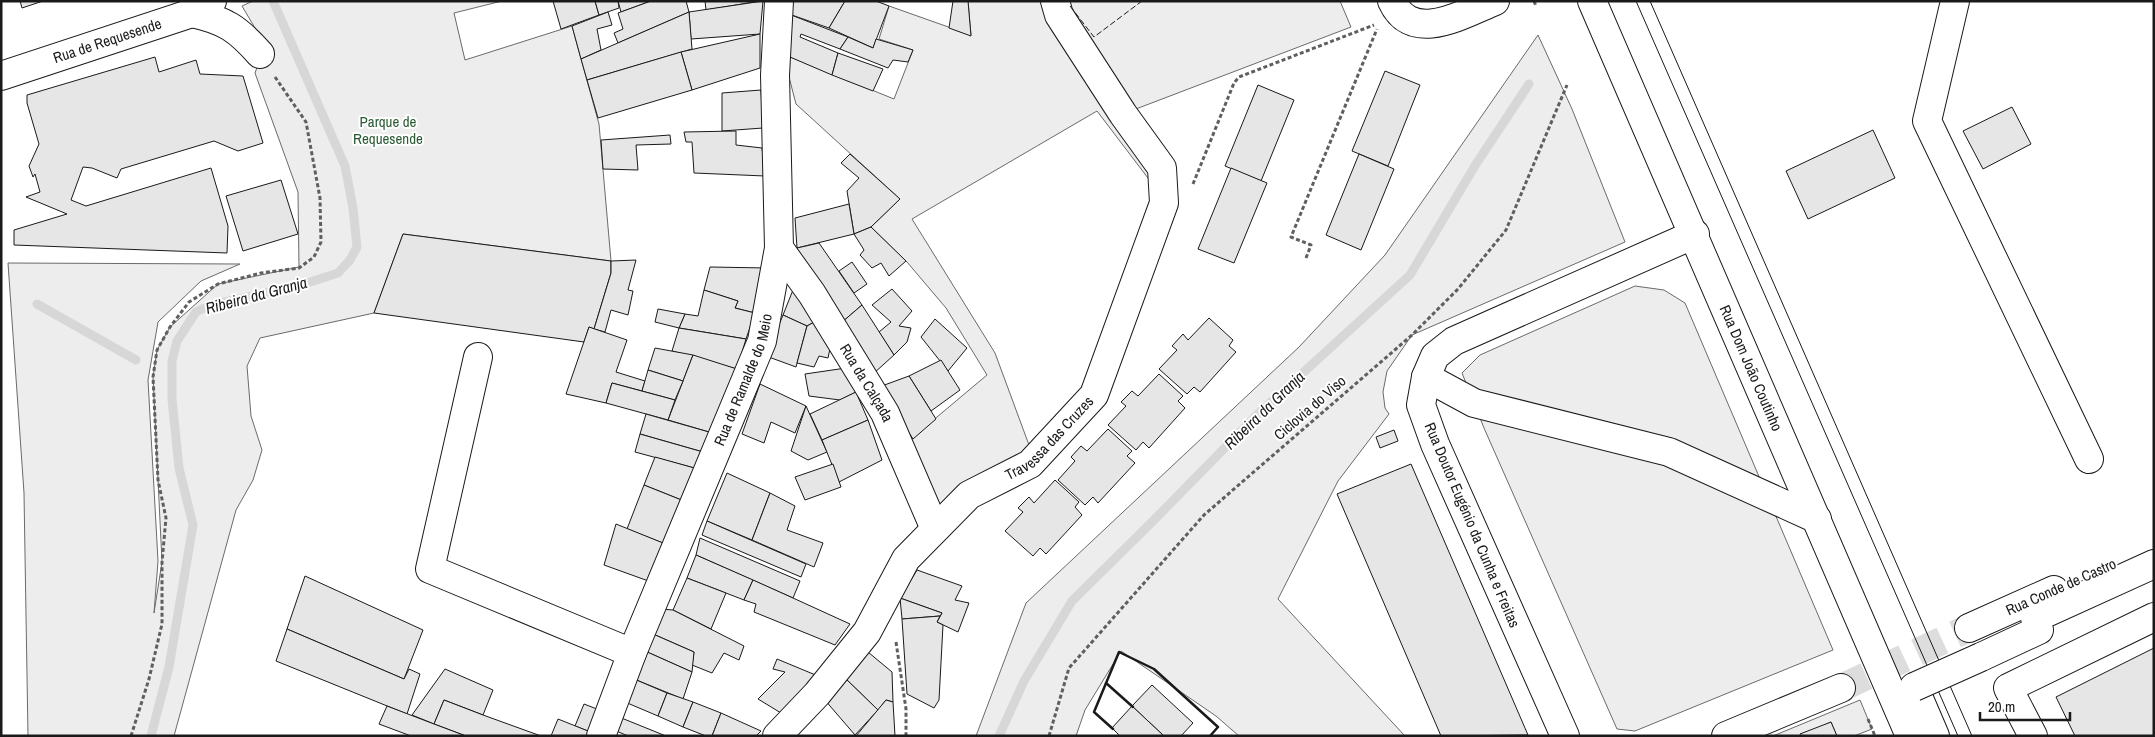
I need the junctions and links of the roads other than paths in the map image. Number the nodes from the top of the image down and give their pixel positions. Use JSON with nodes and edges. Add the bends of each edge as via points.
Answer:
{"nodes":[{"id":1,"x":779,"y":1,"type":"edge"},
{"id":2,"x":1055,"y":1,"type":"edge"},
{"id":3,"x":1392,"y":1,"type":"edge"},
{"id":4,"x":1495,"y":1,"type":"edge"},
{"id":5,"x":1592,"y":1,"type":"edge"},
{"id":6,"x":1956,"y":1,"type":"edge"},
{"id":7,"x":202,"y":7,"type":"edge"},
{"id":8,"x":260,"y":54,"type":"road end"},
{"id":9,"x":1,"y":76,"type":"edge"},
{"id":10,"x":1695,"y":234,"type":"junction"},
{"id":11,"x":779,"y":248,"type":"junction"},
{"id":12,"x":478,"y":357,"type":"dead end"},
{"id":13,"x":1426,"y":378,"type":"junction"},
{"id":14,"x":2089,"y":459,"type":"dead end"},
{"id":15,"x":1817,"y":519,"type":"junction"},
{"id":16,"x":935,"y":529,"type":"junction"},
{"id":17,"x":2154,"y":545,"type":"edge"},
{"id":18,"x":2154,"y":564,"type":"edge"},
{"id":19,"x":2154,"y":617,"type":"edge"},
{"id":20,"x":1969,"y":628,"type":"tunnel mouth"},
{"id":21,"x":632,"y":653,"type":"junction"},
{"id":22,"x":1841,"y":688,"type":"tunnel mouth"},
{"id":23,"x":601,"y":736,"type":"edge"},
{"id":24,"x":777,"y":736,"type":"edge"},
{"id":25,"x":1564,"y":736,"type":"edge"},
{"id":26,"x":1726,"y":736,"type":"edge"},
{"id":27,"x":1910,"y":736,"type":"edge"},
{"id":28,"x":1936,"y":736,"type":"edge"},
{"id":29,"x":2033,"y":736,"type":"edge"}],
"edges":[{"from":1,"to":11,"type":"street","name":"Rua de Ramalde do Meio","via":[[774,74]]},
{"from":2,"to":16,"type":"street","name":"Travessa das Cruzes","via":[[1059,16],[1162,168],[1164,202],[1094,394],[1030,464],[969,495]]},
{"from":3,"to":4,"type":"street","via":[[1396,10],[1412,23],[1434,25]]},
{"from":5,"to":10,"type":"street","name":"Rua Dom João Coutinho"},
{"from":6,"to":14,"type":"street","via":[[1927,121]]},
{"from":7,"to":8,"type":"street","via":[[242,34]]},
{"from":7,"to":9,"type":"street","name":"Rua de Requesende"},
{"from":10,"to":13,"type":"street","name":"Rua Doutor Eugénio da Cunha e Freitas","via":[[1454,341],[1435,356]]},
{"from":10,"to":15,"type":"street","name":"Rua Dom João Coutinho"},
{"from":11,"to":16,"type":"street","name":"Rua da Calçada","via":[[812,294],[885,413]]},
{"from":11,"to":21,"type":"street","name":"Rua de Ramalde do Meio","via":[[762,341]]},
{"from":12,"to":21,"type":"street","via":[[430,568]]},
{"from":13,"to":15,"type":"street","via":[[1474,403],[1669,452]]},
{"from":13,"to":25,"type":"street","name":"Rua Doutor Eugénio da Cunha e Freitas","via":[[1421,406],[1435,444]]},
{"from":15,"to":27,"type":"street","name":"Rua Dom João Coutinho"},
{"from":16,"to":24,"type":"street","name":"Travessa das Cruzes","via":[[906,559],[867,632],[817,694]]},
{"from":17,"to":20,"type":"street","name":"Rua Conde de Castro"},
{"from":18,"to":28,"type":"street","bridge":true,"via":[[2035,618],[2039,630],[1914,687]]},
{"from":19,"to":29,"type":"street","via":[[2008,688]]},
{"from":21,"to":23,"type":"street","name":"Rua de Ramalde do Meio"},
{"from":22,"to":26,"type":"street"}]}
